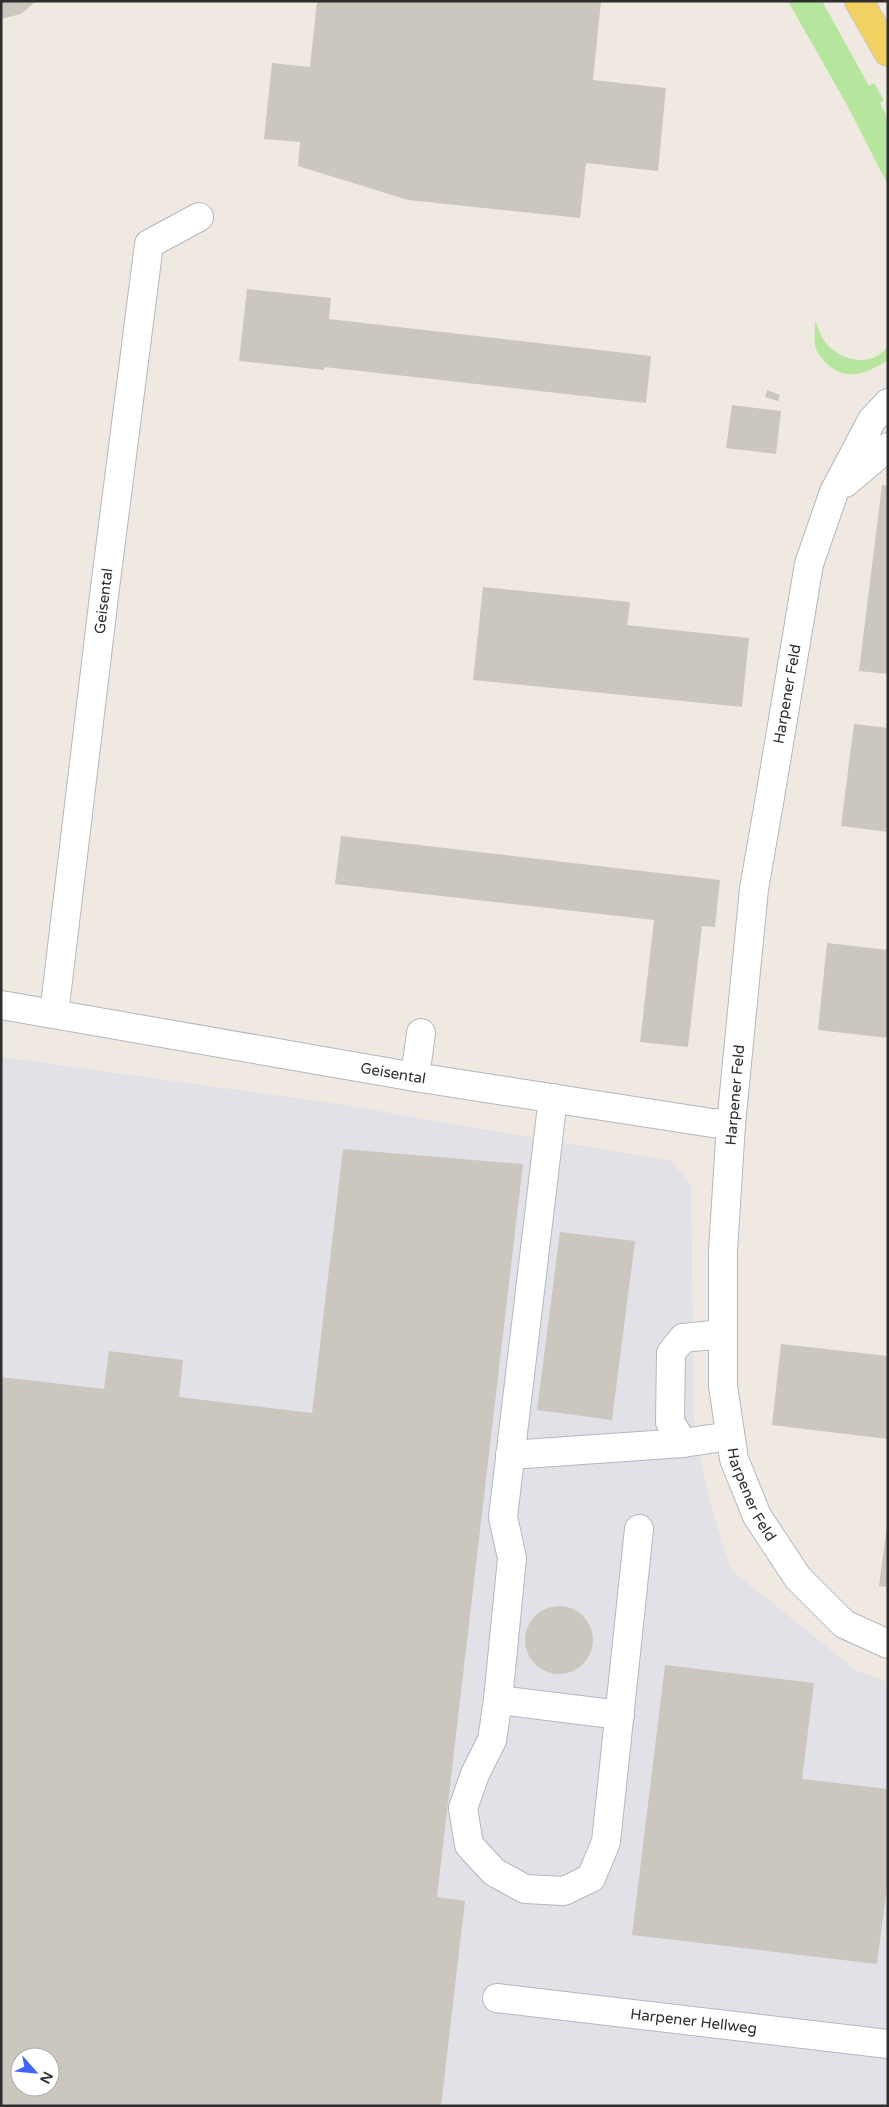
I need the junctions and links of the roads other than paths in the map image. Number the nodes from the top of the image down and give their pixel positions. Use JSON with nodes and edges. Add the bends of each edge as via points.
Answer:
{"nodes":[{"id":1,"x":859,"y":1,"type":"edge"},
{"id":2,"x":888,"y":52,"type":"edge"},
{"id":3,"x":199,"y":217,"type":"dead end"},
{"id":4,"x":888,"y":402,"type":"edge"},
{"id":5,"x":888,"y":447,"type":"edge"},
{"id":6,"x":834,"y":492,"type":"junction"},
{"id":7,"x":1,"y":1005,"type":"edge"},
{"id":8,"x":54,"y":1014,"type":"junction"},
{"id":9,"x":421,"y":1033,"type":"dead end"},
{"id":10,"x":415,"y":1077,"type":"junction"},
{"id":11,"x":552,"y":1098,"type":"junction"},
{"id":12,"x":732,"y":1124,"type":"junction"},
{"id":13,"x":723,"y":1334,"type":"junction"},
{"id":14,"x":730,"y":1436,"type":"junction"},
{"id":15,"x":683,"y":1443,"type":"junction"},
{"id":16,"x":510,"y":1455,"type":"junction"},
{"id":17,"x":639,"y":1529,"type":"dead end"},
{"id":18,"x":888,"y":1644,"type":"edge"},
{"id":19,"x":498,"y":1700,"type":"junction"},
{"id":20,"x":620,"y":1715,"type":"junction"},
{"id":21,"x":498,"y":1998,"type":"dead end"},
{"id":22,"x":888,"y":2044,"type":"edge"}],
"edges":[{"from":1,"to":2,"type":"main road"},
{"from":3,"to":8,"type":"street","name":"Geisental","via":[[149,244]]},
{"from":4,"to":6,"type":"street","name":"Harpener Feld","via":[[872,420]]},
{"from":5,"to":6,"type":"street"},
{"from":6,"to":12,"type":"street","name":"Harpener Feld","via":[[809,564],[756,880]]},
{"from":7,"to":8,"type":"street","name":"Geisental"},
{"from":8,"to":10,"type":"street","name":"Geisental"},
{"from":9,"to":10,"type":"street"},
{"from":10,"to":11,"type":"street","name":"Geisental"},
{"from":11,"to":12,"type":"street","name":"Geisental"},
{"from":11,"to":16,"type":"street"},
{"from":12,"to":13,"type":"street","name":"Harpener Feld","via":[[723,1251]]},
{"from":13,"to":14,"type":"street","name":"Harpener Feld","via":[[722,1386]]},
{"from":13,"to":15,"type":"street","via":[[683,1338],[671,1352],[670,1422]]},
{"from":14,"to":15,"type":"street"},
{"from":14,"to":18,"type":"street","name":"Harpener Feld","via":[[734,1459],[757,1516],[798,1578],[844,1624]]},
{"from":15,"to":16,"type":"street"},
{"from":16,"to":19,"type":"street","via":[[503,1517],[512,1558]]},
{"from":17,"to":20,"type":"street"},
{"from":19,"to":20,"type":"street"},
{"from":19,"to":20,"type":"street","via":[[492,1740],[463,1808],[469,1845],[494,1872],[525,1889],[564,1891],[591,1878],[606,1842]]},
{"from":21,"to":22,"type":"street","name":"Harpener Hellweg"}]}
